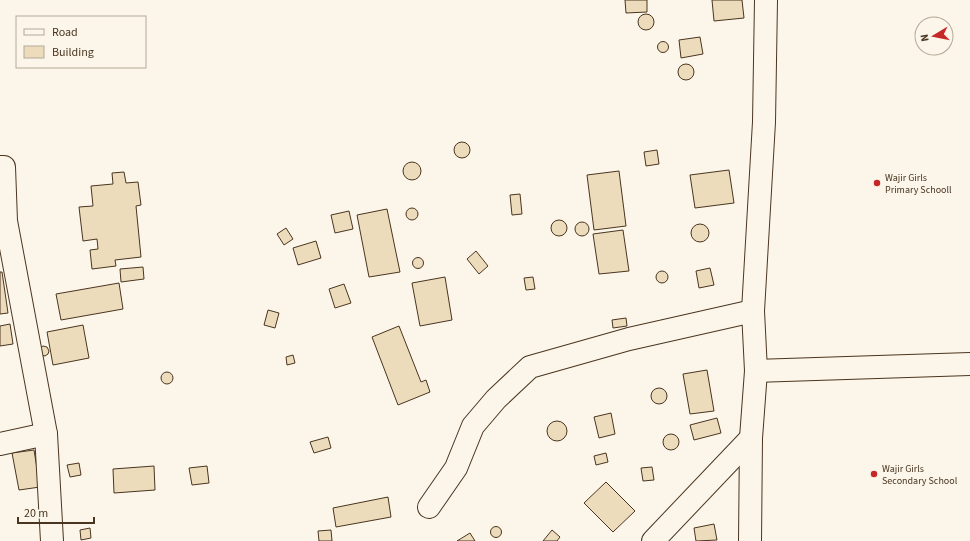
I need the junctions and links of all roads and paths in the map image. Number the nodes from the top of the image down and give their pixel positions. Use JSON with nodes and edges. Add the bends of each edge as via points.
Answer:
{"nodes":[{"id":1,"x":766,"y":0,"type":"edge"},
{"id":2,"x":0,"y":167,"type":"edge"},
{"id":3,"x":753,"y":311,"type":"junction"},
{"id":4,"x":970,"y":364,"type":"edge"},
{"id":5,"x":756,"y":371,"type":"junction"},
{"id":6,"x":46,"y":434,"type":"junction"},
{"id":7,"x":751,"y":438,"type":"junction"},
{"id":8,"x":0,"y":444,"type":"edge"},
{"id":9,"x":429,"y":507,"type":"dead end"},
{"id":10,"x":52,"y":541,"type":"edge"},
{"id":11,"x":653,"y":541,"type":"edge"},
{"id":12,"x":750,"y":541,"type":"edge"}],
"edges":[{"from":1,"to":3,"type":"street","via":[[764,122]]},
{"from":2,"to":6,"type":"street","via":[[4,167],[6,221]]},
{"from":3,"to":5,"type":"street"},
{"from":3,"to":9,"type":"street","via":[[629,339],[530,367],[496,399],[473,426],[456,468]]},
{"from":4,"to":5,"type":"street"},
{"from":5,"to":7,"type":"street"},
{"from":6,"to":8,"type":"street"},
{"from":6,"to":10,"type":"street"},
{"from":7,"to":11,"type":"street"},
{"from":7,"to":12,"type":"street"}]}
